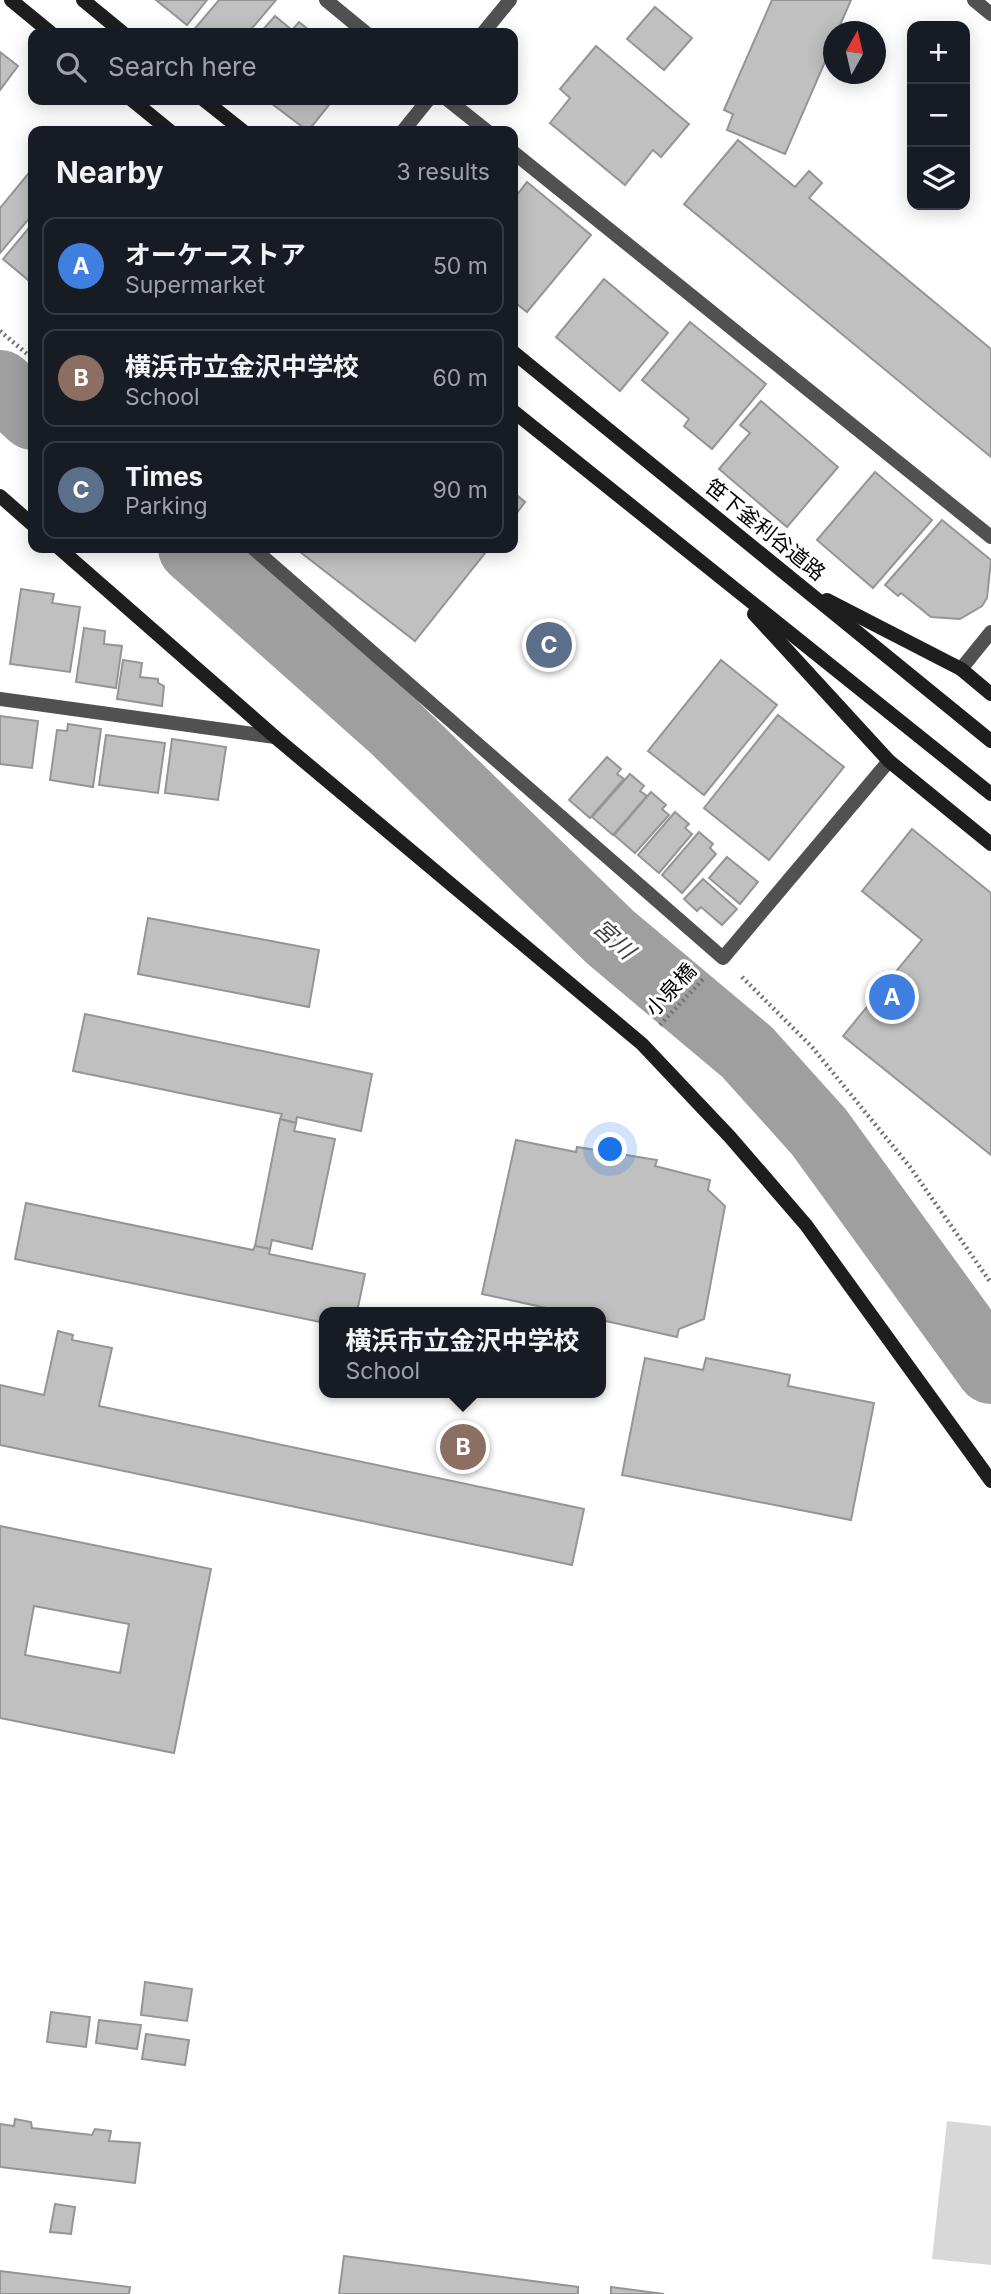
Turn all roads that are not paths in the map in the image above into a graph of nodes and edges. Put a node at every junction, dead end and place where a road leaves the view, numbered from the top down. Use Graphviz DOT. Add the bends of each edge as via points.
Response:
graph roads {
  1 [pos="11,0"];
  2 [pos="83,0"];
  3 [pos="326,0"];
  4 [pos="510,0"];
  5 [pos="974,0"];
  6 [pos="991,14"];
  7 [pos="45,28"];
  8 [pos="117,28"];
  9 [pos="360,28"];
  10 [pos="486,28"];
  11 [pos="138,105"];
  12 [pos="210,105"];
  13 [pos="424,105"];
  14 [pos="454,105"];
  15 [pos="164,126"];
  16 [pos="237,126"];
  17 [pos="407,126"];
  18 [pos="481,126"];
  19 [pos="518,156"];
  20 [pos="518,356"];
  21 [pos="518,415"];
  22 [pos="0,496"];
  23 [pos="28,521"];
  24 [pos="991,537"];
  25 [pos="65,553"];
  26 [pos="259,553"];
  27 [pos="723,581"];
  28 [pos="801,586"];
  29 [pos="991,632"];
  30 [pos="961,669"];
  31 [pos="991,694"];
  32 [pos="0,699"];
  33 [pos="275,737"];
  34 [pos="991,741"];
  35 [pos="888,761"];
  36 [pos="991,794"];
  37 [pos="991,844"];
  38 [pos="991,1481"];
  1 -- 7 [label="street"];
  2 -- 8 [label="street"];
  3 -- 9 [label="street"];
  4 -- 10 [label="street"];
  5 -- 6 [label="street"];
  11 -- 15 [label="street"];
  12 -- 16 [label="street"];
  13 -- 17 [label="street"];
  14 -- 18 [label="street"];
  19 -- 24 [label="street"];
  20 -- 28 [label="street, 笹下釜利谷道路"];
  21 -- 27 [label="street"];
  22 -- 23 [label="street"];
  25 -- 33 [label="street"];
  26 -- 35 [label="street" via="723,958"];
  27 -- 35 [label="street"];
  27 -- 36 [label="street"];
  28 -- 30 [label="street"];
  28 -- 34 [label="street, 笹下釜利谷道路"];
  29 -- 30 [label="street"];
  30 -- 31 [label="street"];
  32 -- 33 [label="street"];
  33 -- 38 [label="street" via="642,1044 806,1225"];
  35 -- 37 [label="street"];
}
